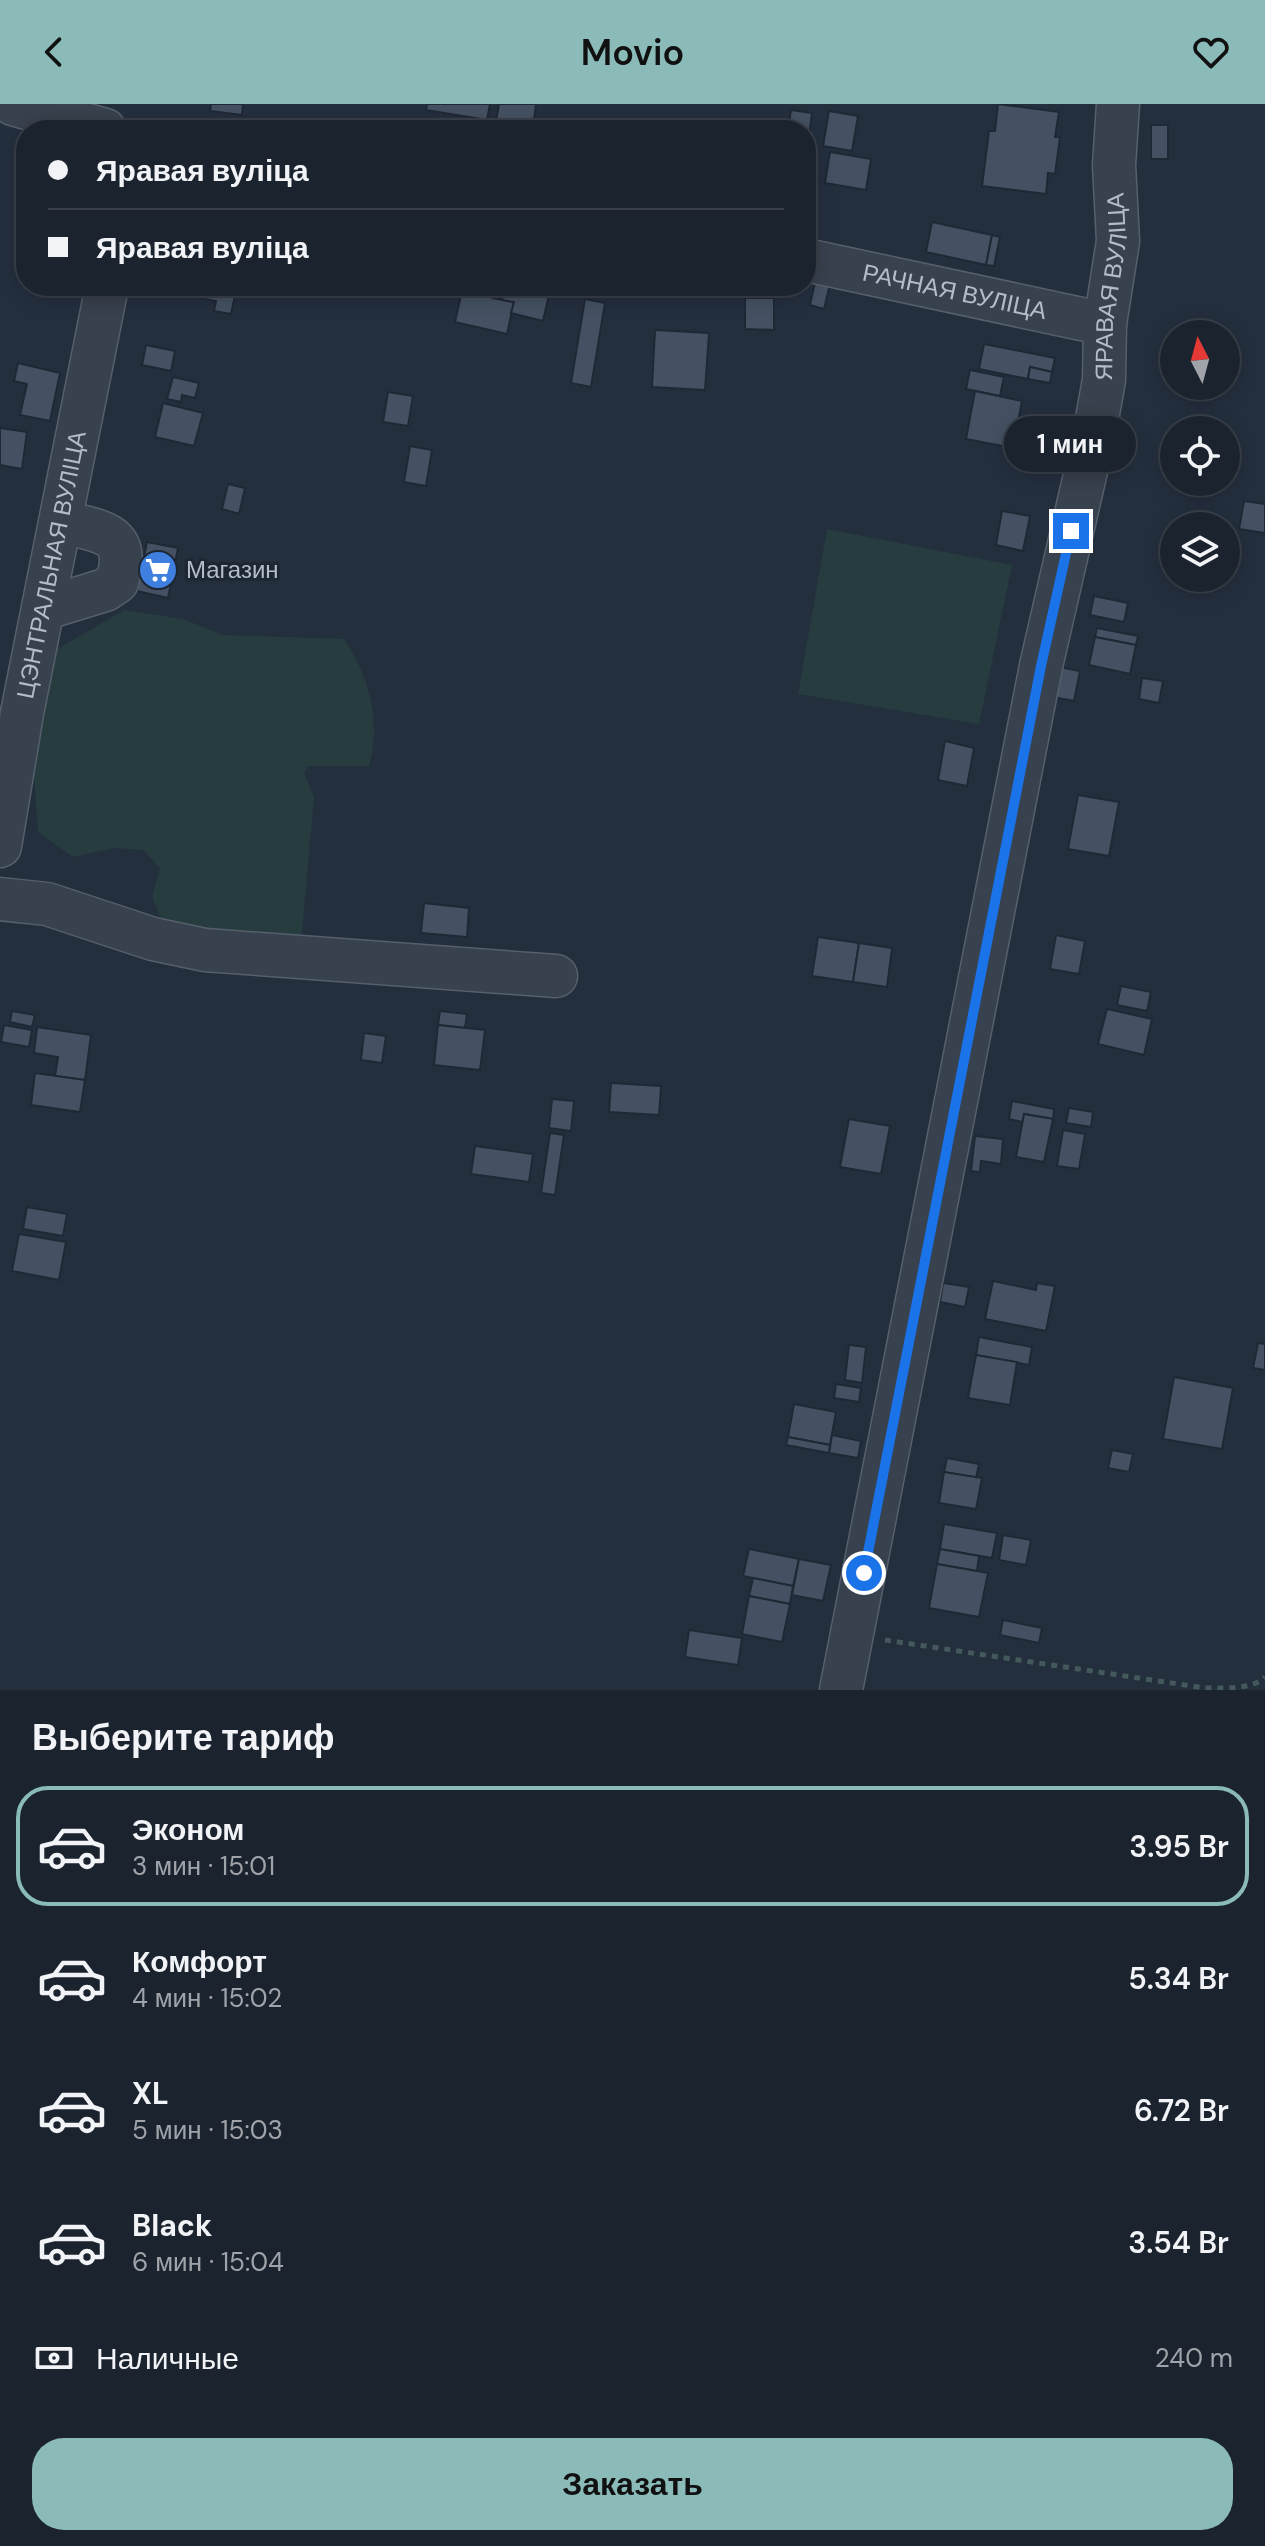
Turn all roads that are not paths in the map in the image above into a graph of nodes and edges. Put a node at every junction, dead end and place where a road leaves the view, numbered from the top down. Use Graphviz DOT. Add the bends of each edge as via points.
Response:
graph roads {
  1 [pos="13,104"];
  2 [pos="1118,104"];
  3 [pos="70,120"];
  4 [pos="816,262"];
  5 [pos="105,296"];
  6 [pos="1105,324"];
  7 [pos="61,521"];
  8 [pos="43,609"];
  9 [pos="0,846"];
  10 [pos="0,899"];
  11 [pos="556,976"];
  12 [pos="841,1690"];
  1 -- 3 [label="street"];
  2 -- 6 [label="street, ЯРАВАЯ ВУЛІЦА" via="1118,241"];
  4 -- 6 [label="street, РАЧНАЯ ВУЛІЦА"];
  5 -- 7 [label="street, ЦЭНТРАЛЬНАЯ ВУЛІЦА"];
  6 -- 12 [label="street, ЯРАВАЯ ВУЛІЦА" via="1104,380 1094,436 1041,666"];
  7 -- 8 [label="street, ЦЭНТРАЛЬНАЯ ВУЛІЦА"];
  7 -- 8 [label="street" via="114,538 122,548 122,566 117,582 105,590"];
  8 -- 9 [label="street, ЦЭНТРАЛЬНАЯ ВУЛІЦА"];
  10 -- 11 [label="street" via="47,904 205,950"];
}
